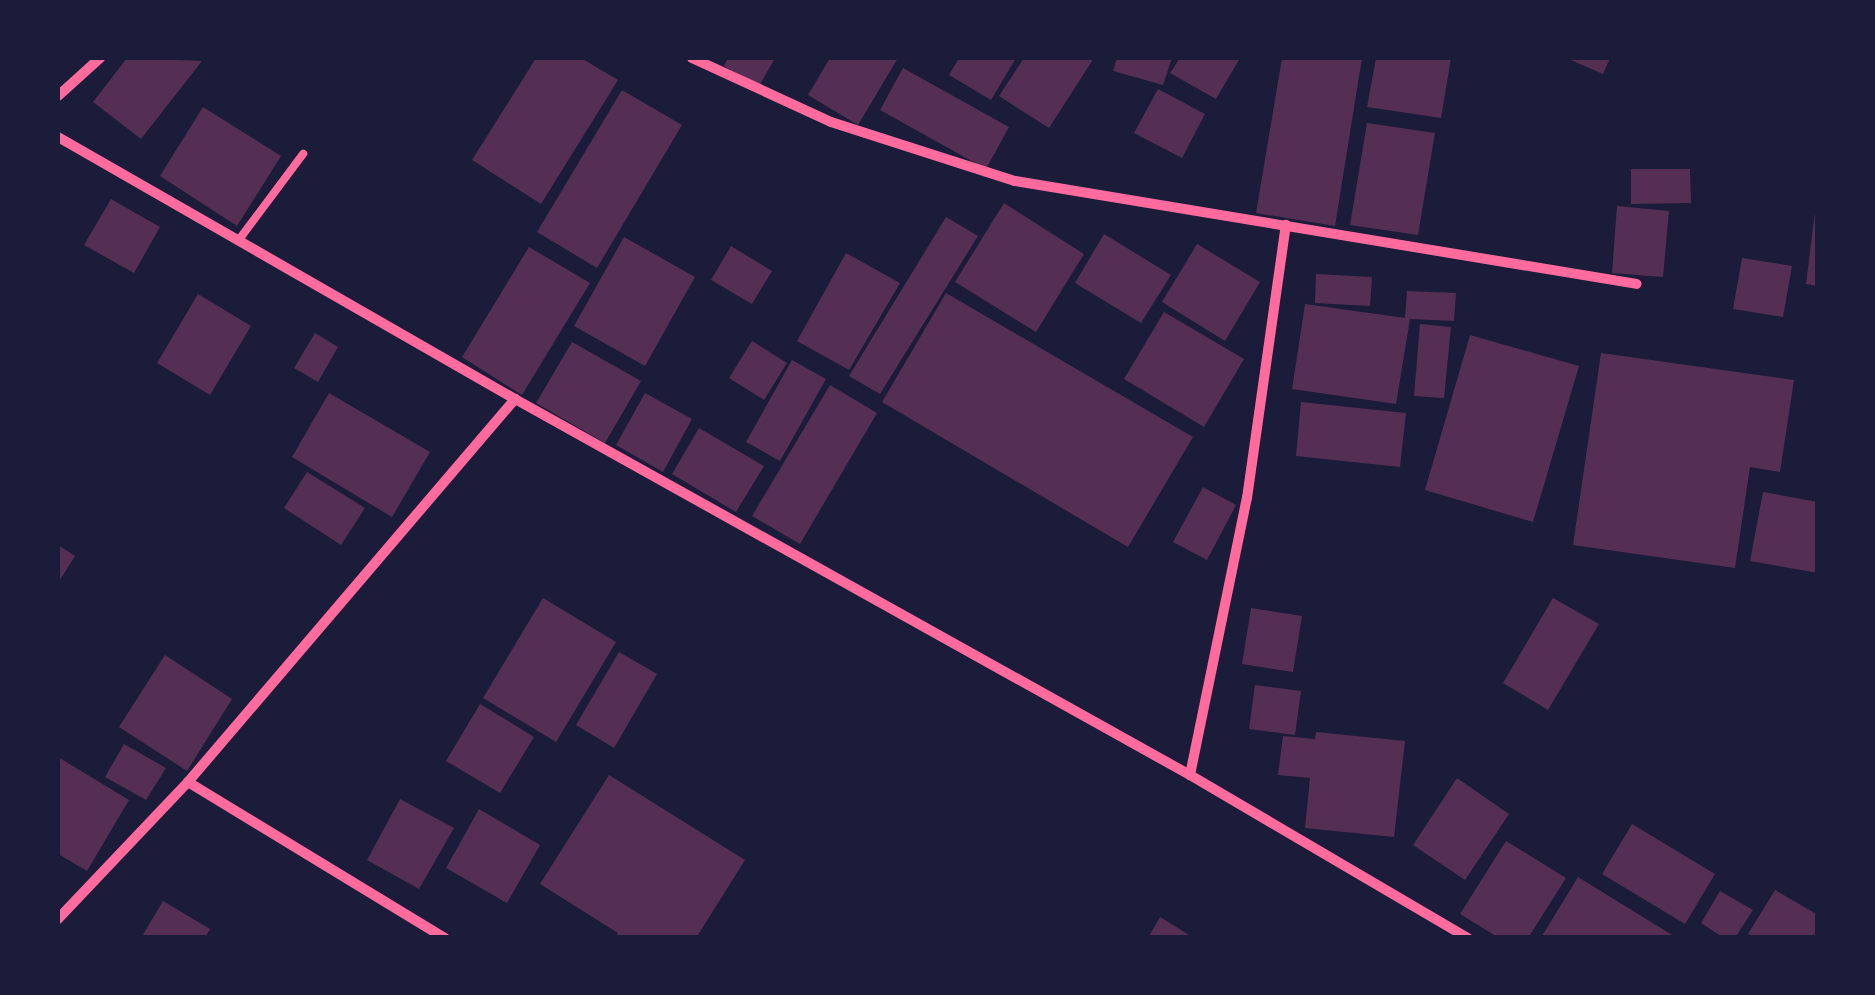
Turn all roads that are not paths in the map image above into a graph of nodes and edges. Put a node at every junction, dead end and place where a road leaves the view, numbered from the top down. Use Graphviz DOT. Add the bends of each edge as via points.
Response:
graph roads {
  1 [pos="100,58"];
  2 [pos="692,58"];
  3 [pos="58,96"];
  4 [pos="58,136"];
  5 [pos="303,154"];
  6 [pos="1286,225"];
  7 [pos="238,241"];
  8 [pos="1637,284"];
  9 [pos="514,399"];
  10 [pos="1190,775"];
  11 [pos="188,782"];
  12 [pos="58,919"];
  13 [pos="445,938"];
  14 [pos="1468,938"];
  1 -- 3 [label="street"];
  2 -- 6 [label="street" via="831,122 1015,181"];
  4 -- 7 [label="street"];
  5 -- 7 [label="lane"];
  6 -- 8 [label="street"];
  6 -- 10 [label="street" via="1248,498"];
  7 -- 9 [label="street"];
  9 -- 10 [label="street"];
  9 -- 11 [label="street"];
  10 -- 14 [label="street"];
  11 -- 12 [label="street"];
  11 -- 13 [label="street"];
}
